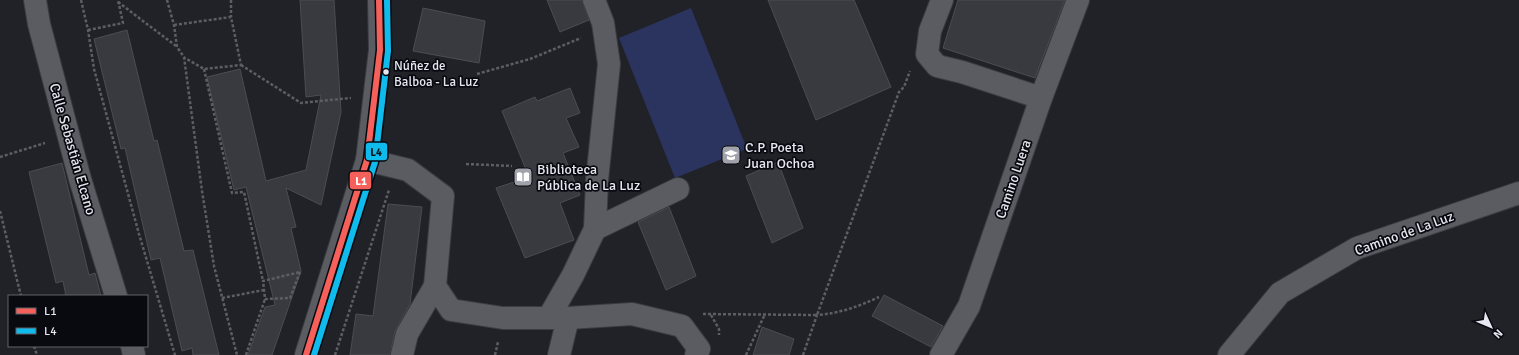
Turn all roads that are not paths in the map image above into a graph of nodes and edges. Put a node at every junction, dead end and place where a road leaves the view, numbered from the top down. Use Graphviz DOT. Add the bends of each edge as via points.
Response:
graph roads {
  1 [pos="35,0"];
  2 [pos="379,0"];
  3 [pos="594,0"];
  4 [pos="942,0"];
  5 [pos="1078,0"];
  6 [pos="1041,98"];
  7 [pos="368,160"];
  8 [pos="678,189"];
  9 [pos="1519,193"];
  10 [pos="595,229"];
  11 [pos="435,286"];
  12 [pos="116,295"];
  13 [pos="558,317"];
  14 [pos="306,355"];
  15 [pos="402,355"];
  16 [pos="559,355"];
  17 [pos="696,355"];
  18 [pos="941,355"];
  19 [pos="1229,355"];
  1 -- 12 [label="street, Calle Sebastián Elcano" via="80,179"];
  2 -- 7 [label="street" via="380,50"];
  3 -- 10 [label="street" via="604,23 609,64"];
  4 -- 6 [label="street" via="930,31 927,54 937,66"];
  5 -- 6 [label="street, Camino Luera"];
  6 -- 18 [label="street, Camino Luera" via="969,306"];
  7 -- 11 [label="street" via="408,170 443,196"];
  7 -- 14 [label="street"];
  8 -- 10 [label="street"];
  9 -- 19 [label="street, Camino de La Luz" via="1357,248 1280,293"];
  10 -- 13 [label="street" via="572,275"];
  11 -- 13 [label="street" via="451,310 503,318"];
  11 -- 15 [label="street" via="407,334"];
  13 -- 16 [label="street"];
  13 -- 17 [label="street" via="632,314 682,326 698,349"];
}
